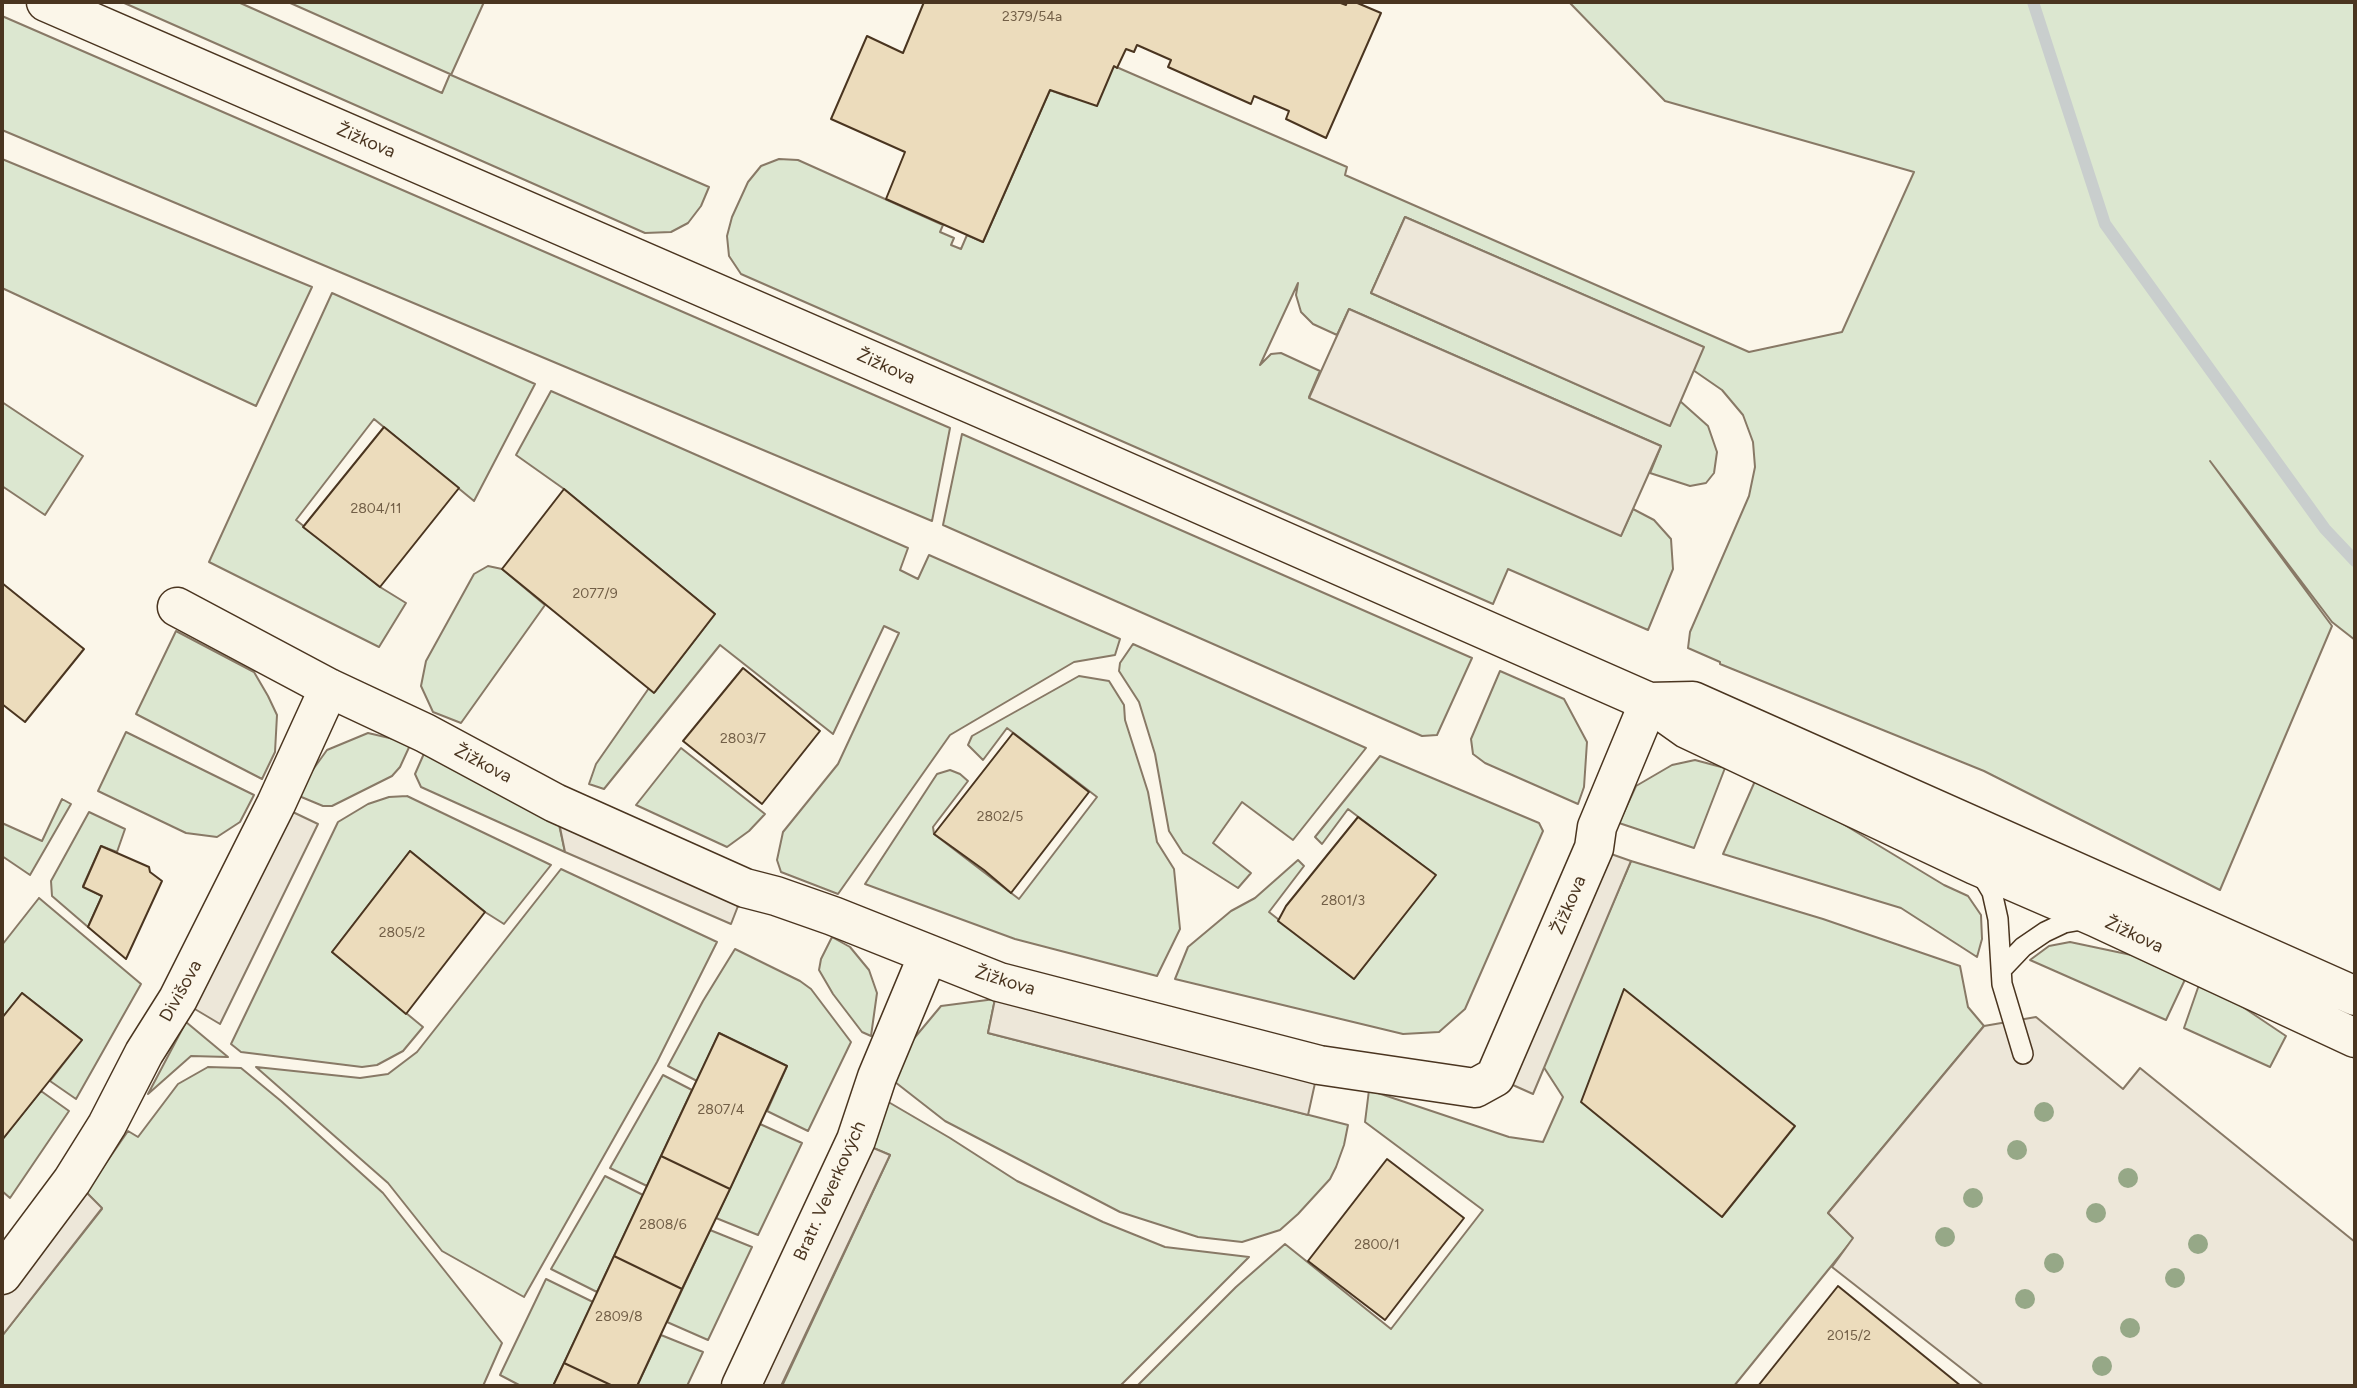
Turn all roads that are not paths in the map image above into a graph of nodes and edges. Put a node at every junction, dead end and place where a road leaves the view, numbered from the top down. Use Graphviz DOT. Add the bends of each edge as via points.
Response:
graph roads {
  1 [pos="46,2"];
  2 [pos="177,607"];
  3 [pos="329,688"];
  4 [pos="1649,702"];
  5 [pos="1975,865"];
  6 [pos="2095,917"];
  7 [pos="928,955"];
  8 [pos="2003,968"];
  9 [pos="2355,996"];
  10 [pos="2355,1038"];
  11 [pos="2023,1054"];
  12 [pos="2,1275"];
  13 [pos="741,1386"];
  1 -- 4 [label="street, Žižkova"];
  2 -- 3 [label="street, Žižkova"];
  3 -- 7 [label="street, Žižkova" via="555,803 733,883"];
  3 -- 12 [label="street, Divišova" via="178,999 72,1181"];
  4 -- 5 [label="street, Žižkova" via="1687,729"];
  4 -- 7 [label="street, Žižkova" via="1597,827 1594,848 1495,1077 1475,1088 1319,1065 999,982"];
  4 -- 9 [label="street, Žižkova" via="1693,701"];
  5 -- 6 [label="street, Žižkova"];
  5 -- 8 [label="lane" via="1993,892"];
  6 -- 8 [label="lane" via="2045,932"];
  6 -- 10 [label="street, Žižkova"];
  7 -- 13 [label="street, Bratr. Veverkových" via="856,1140"];
  8 -- 11 [label="lane" via="2007,1006"];
}
